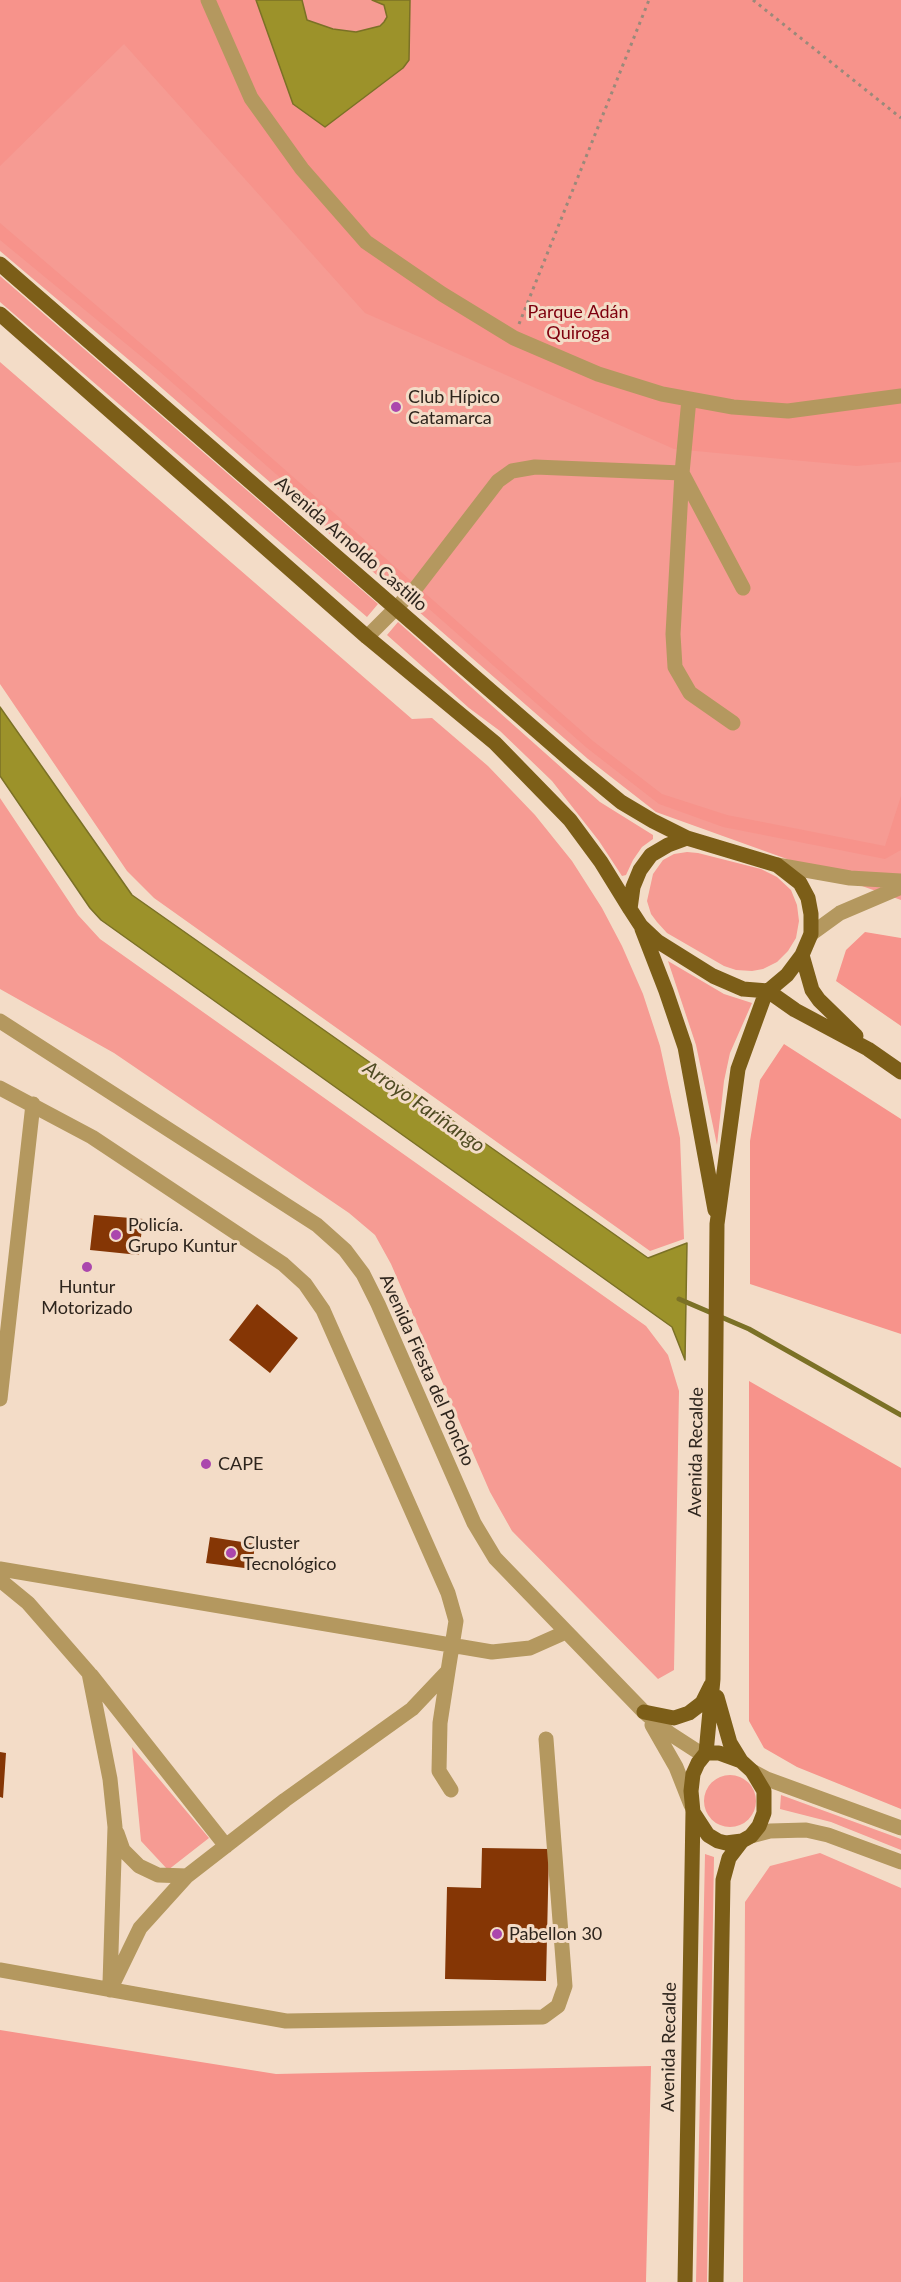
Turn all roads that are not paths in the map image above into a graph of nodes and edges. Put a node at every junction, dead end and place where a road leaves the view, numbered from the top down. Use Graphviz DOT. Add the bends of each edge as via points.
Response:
graph roads {
  1 [pos="208,0"];
  2 [pos="0,264"];
  3 [pos="0,314"];
  4 [pos="901,396"];
  5 [pos="689,399"];
  6 [pos="682,473"];
  7 [pos="743,588"];
  8 [pos="394,607"];
  9 [pos="367,637"];
  10 [pos="733,723"];
  11 [pos="687,838"];
  12 [pos="777,865"];
  13 [pos="901,881"];
  14 [pos="901,887"];
  15 [pos="630,909"];
  16 [pos="641,926"];
  17 [pos="811,934"];
  18 [pos="802,955"];
  19 [pos="767,991"];
  20 [pos="0,1021"];
  21 [pos="868,1049"];
  22 [pos="901,1072"];
  23 [pos="0,1088"];
  24 [pos="33,1104"];
  25 [pos="717,1224"];
  26 [pos="0,1399"];
  27 [pos="0,1569"];
  28 [pos="0,1581"];
  29 [pos="566,1632"];
  30 [pos="452,1646"];
  31 [pos="448,1671"];
  32 [pos="89,1673"];
  33 [pos="713,1679"];
  34 [pos="644,1712"];
  35 [pos="546,1739"];
  36 [pos="704,1754"];
  37 [pos="746,1766"];
  38 [pos="451,1790"];
  39 [pos="692,1809"];
  40 [pos="115,1827"];
  41 [pos="901,1828"];
  42 [pos="747,1838"];
  43 [pos="226,1846"];
  44 [pos="901,1862"];
  45 [pos="187,1875"];
  46 [pos="0,1970"];
  47 [pos="110,1990"];
  48 [pos="685,2282"];
  49 [pos="716,2282"];
  1 -- 5 [label="street" via="251,98 302,169 366,242 514,338 598,374"];
  2 -- 8 [label="main road, Avenida Arnoldo Castillo"];
  3 -- 9 [label="main road"];
  4 -- 5 [label="street" via="788,411"];
  5 -- 6 [label="street"];
  6 -- 7 [label="street"];
  6 -- 8 [label="street" via="535,467 512,471 498,481 415,589"];
  6 -- 10 [label="street" via="673,634 675,667 690,693"];
  8 -- 9 [label="street"];
  8 -- 11 [label="main road, Avenida Arnoldo Castillo" via="621,802"];
  9 -- 15 [label="main road" via="495,743 562,812 601,862"];
  11 -- 12 [label="main road"];
  11 -- 15 [label="main road" via="651,855 633,887"];
  12 -- 13 [label="street" via="850,878"];
  12 -- 17 [label="main road" via="800,883 808,898"];
  14 -- 17 [label="street" via="840,913"];
  15 -- 16 [label="main road"];
  16 -- 19 [label="main road" via="713,976 743,989"];
  16 -- 25 [label="main road, Avenida Recalde" via="685,1047"];
  17 -- 18 [label="main road"];
  18 -- 19 [label="main road" via="787,975"];
  18 -- 21 [label="main road" via="812,990 819,1000"];
  19 -- 21 [label="main road"];
  19 -- 25 [label="main road, Avenida Recalde" via="738,1069"];
  20 -- 29 [label="street, Avenida Fiesta del Poncho" via="317,1225 345,1250 378,1304 474,1523 495,1558"];
  21 -- 22 [label="main road"];
  23 -- 24 [label="street"];
  24 -- 26 [label="street"];
  24 -- 30 [label="street" via="102,1143 283,1264 305,1284 323,1310 448,1593 456,1621"];
  25 -- 33 [label="main road, Avenida Recalde"];
  27 -- 30 [label="street"];
  28 -- 32 [label="street" via="28,1603"];
  29 -- 30 [label="street" via="530,1648 492,1652"];
  29 -- 34 [label="street, Avenida Fiesta del Poncho"];
  30 -- 31 [label="street"];
  31 -- 38 [label="street" via="440,1722 439,1771"];
  31 -- 43 [label="street" via="412,1709"];
  32 -- 40 [label="street" via="110,1779"];
  32 -- 43 [label="street"];
  33 -- 34 [label="main road" via="702,1703 689,1713 674,1718"];
  33 -- 36 [label="main road, Avenida Recalde"];
  33 -- 37 [label="main road, Avenida Recalde" via="730,1743"];
  34 -- 36 [label="street, Avenida Fiesta del Poncho" via="687,1746"];
  34 -- 39 [label="street, Avenida Fiesta del Poncho" via="676,1767"];
  35 -- 47 [label="street" via="565,1986 558,2006 543,2017 285,2021"];
  36 -- 37 [label="main road" via="719,1753"];
  36 -- 39 [label="main road" via="693,1774"];
  37 -- 41 [label="street" via="767,1779"];
  37 -- 42 [label="main road" via="761,1782 766,1801 764,1814"];
  39 -- 42 [label="main road" via="708,1835 718,1841"];
  39 -- 48 [label="main road, Avenida Recalde"];
  40 -- 45 [label="street" via="123,1850 139,1866 158,1875"];
  40 -- 47 [label="street"];
  42 -- 44 [label="street" via="770,1831 806,1830"];
  42 -- 49 [label="main road" via="729,1858 723,1880"];
  43 -- 45 [label="street"];
  45 -- 47 [label="street" via="140,1928"];
  46 -- 47 [label="street"];
}
